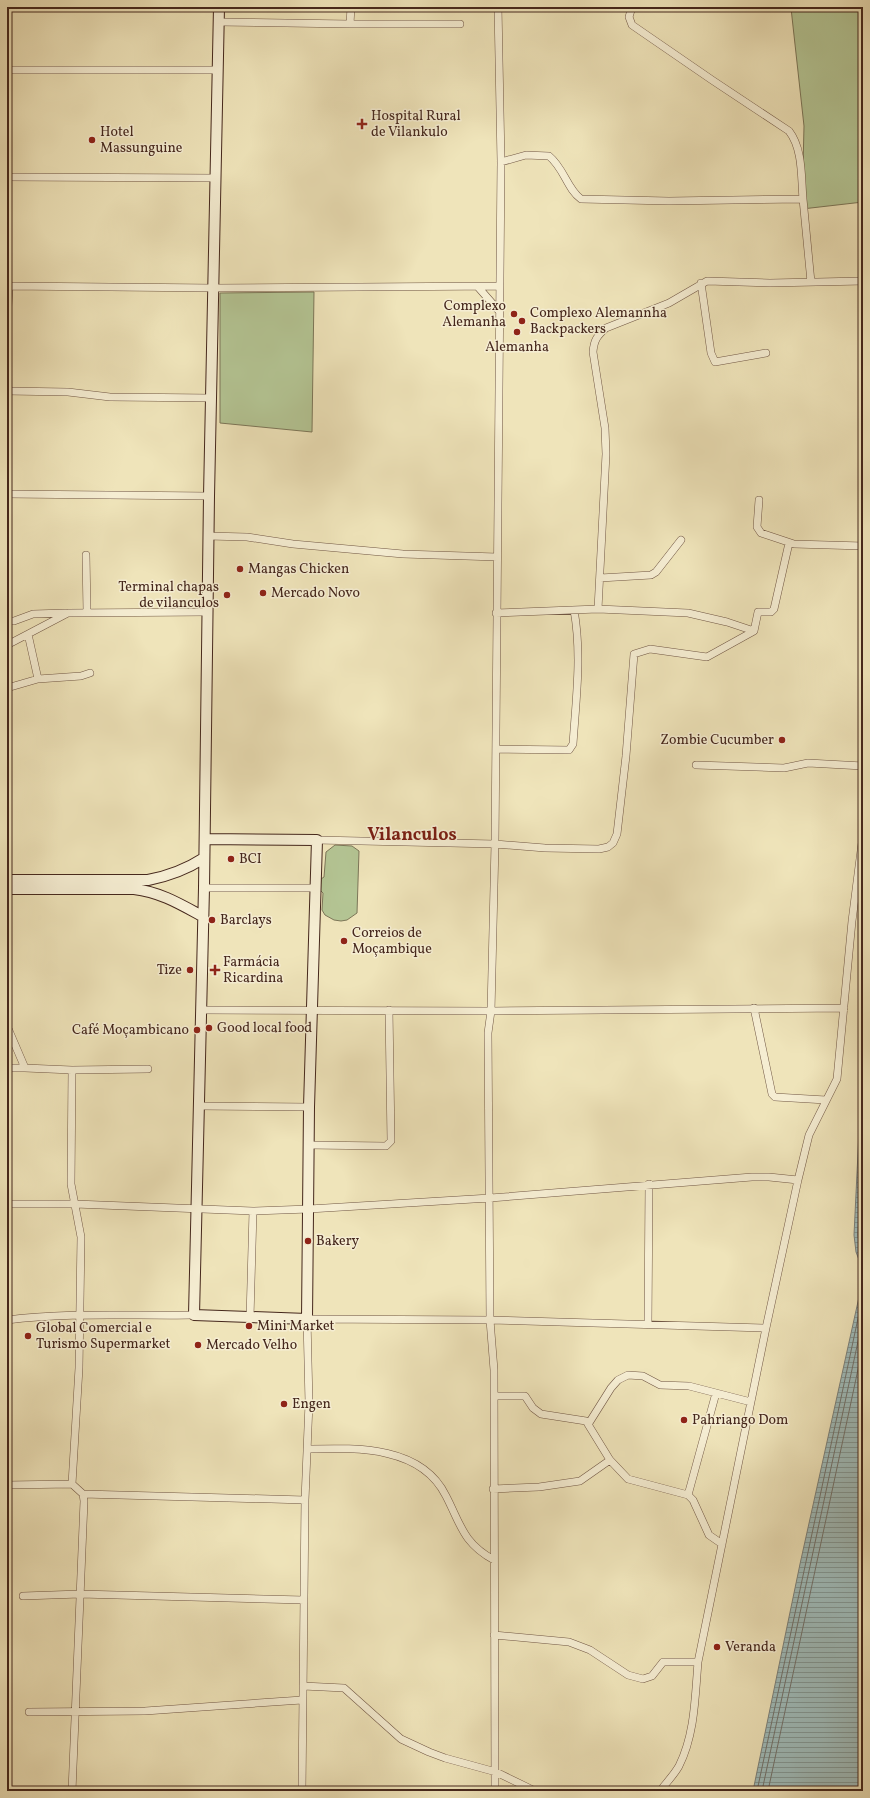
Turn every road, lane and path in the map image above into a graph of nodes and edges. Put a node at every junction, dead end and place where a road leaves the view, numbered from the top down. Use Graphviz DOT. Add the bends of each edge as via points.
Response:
graph roads {
  1 [pos="219,7"];
  2 [pos="351,7"];
  3 [pos="498,7"];
  4 [pos="632,7"];
  5 [pos="219,22"];
  6 [pos="350,24"];
  7 [pos="460,24"];
  8 [pos="7,70"];
  9 [pos="218,70"];
  10 [pos="500,162"];
  11 [pos="7,177"];
  12 [pos="216,178"];
  13 [pos="804,199"];
  14 [pos="863,281"];
  15 [pos="811,282"];
  16 [pos="702,283"];
  17 [pos="8,286"];
  18 [pos="500,286"];
  19 [pos="478,287"];
  20 [pos="214,288"];
  21 [pos="499,311"];
  22 [pos="7,326"];
  23 [pos="766,353"];
  24 [pos="7,391"];
  25 [pos="212,398"];
  26 [pos="7,494"];
  27 [pos="209,496"];
  28 [pos="759,500"];
  29 [pos="208,536"];
  30 [pos="681,540"];
  31 [pos="789,543"];
  32 [pos="863,546"];
  33 [pos="86,555"];
  34 [pos="497,557"];
  35 [pos="600,578"];
  36 [pos="598,609"];
  37 [pos="574,610"];
  38 [pos="87,612"];
  39 [pos="207,612"];
  40 [pos="68,613"];
  41 [pos="496,613"];
  42 [pos="8,622"];
  43 [pos="754,631"];
  44 [pos="28,634"];
  45 [pos="7,645"];
  46 [pos="90,673"];
  47 [pos="38,679"];
  48 [pos="7,688"];
  49 [pos="496,749"];
  50 [pos="696,765"];
  51 [pos="863,766"];
  52 [pos="863,835"];
  53 [pos="205,839"];
  54 [pos="317,840"];
  55 [pos="495,844"];
  56 [pos="204,858"];
  57 [pos="7,880"];
  58 [pos="204,888"];
  59 [pos="315,888"];
  60 [pos="7,889"];
  61 [pos="202,916"];
  62 [pos="754,1008"];
  63 [pos="844,1008"];
  64 [pos="201,1010"];
  65 [pos="312,1010"];
  66 [pos="389,1010"];
  67 [pos="491,1011"];
  68 [pos="7,1026"];
  69 [pos="7,1068"];
  70 [pos="25,1068"];
  71 [pos="148,1069"];
  72 [pos="72,1070"];
  73 [pos="826,1100"];
  74 [pos="199,1106"];
  75 [pos="309,1107"];
  76 [pos="309,1145"];
  77 [pos="798,1180"];
  78 [pos="649,1184"];
  79 [pos="490,1198"];
  80 [pos="7,1204"];
  81 [pos="75,1204"];
  82 [pos="196,1208"];
  83 [pos="309,1209"];
  84 [pos="253,1210"];
  85 [pos="194,1315"];
  86 [pos="80,1316"];
  87 [pos="250,1318"];
  88 [pos="307,1319"];
  89 [pos="7,1320"];
  90 [pos="490,1320"];
  91 [pos="648,1325"];
  92 [pos="766,1328"];
  93 [pos="716,1393"];
  94 [pos="494,1396"];
  95 [pos="751,1402"];
  96 [pos="589,1423"];
  97 [pos="307,1449"];
  98 [pos="610,1460"];
  99 [pos="72,1484"];
  100 [pos="7,1485"];
  101 [pos="493,1489"];
  102 [pos="83,1494"];
  103 [pos="688,1495"];
  104 [pos="305,1500"];
  105 [pos="722,1544"];
  106 [pos="494,1560"];
  107 [pos="80,1594"];
  108 [pos="23,1596"];
  109 [pos="304,1600"];
  110 [pos="494,1635"];
  111 [pos="698,1662"];
  112 [pos="303,1686"];
  113 [pos="302,1700"];
  114 [pos="30,1712"];
  115 [pos="75,1712"];
  116 [pos="496,1772"];
  117 [pos="72,1791"];
  118 [pos="302,1791"];
  119 [pos="495,1791"];
  120 [pos="535,1791"];
  121 [pos="660,1791"];
  1 -- 5 [label="main road"];
  2 -- 6 [label="street"];
  3 -- 10 [label="street"];
  4 -- 13 [label="street" via="629,17 632,25 789,131 798,147"];
  5 -- 6 [label="street"];
  5 -- 9 [label="main road"];
  6 -- 7 [label="street"];
  8 -- 9 [label="street"];
  9 -- 12 [label="main road"];
  10 -- 13 [label="street" via="521,156 550,156 562,169 581,199"];
  10 -- 18 [label="street"];
  11 -- 12 [label="street"];
  12 -- 20 [label="main road"];
  13 -- 15 [label="street"];
  14 -- 15 [label="street"];
  15 -- 16 [label="street"];
  16 -- 23 [label="street" via="711,353 715,362"];
  16 -- 35 [label="street" via="669,302 606,328 594,342 593,352 605,428 606,454"];
  17 -- 20 [label="street"];
  17 -- 22 [label="street"];
  18 -- 19 [label="street"];
  18 -- 21 [label="street"];
  19 -- 20 [label="street"];
  19 -- 21 [label="street"];
  20 -- 25 [label="main road"];
  21 -- 34 [label="street"];
  24 -- 25 [label="street" via="68,392 110,397"];
  25 -- 27 [label="main road"];
  26 -- 27 [label="street"];
  27 -- 29 [label="main road"];
  28 -- 31 [label="street" via="759,531"];
  29 -- 34 [label="street" via="248,537 293,544 403,554"];
  29 -- 39 [label="main road"];
  30 -- 35 [label="street" via="651,575"];
  31 -- 32 [label="street"];
  31 -- 43 [label="street" via="774,609 771,612 758,612"];
  33 -- 38 [label="street"];
  34 -- 41 [label="street"];
  35 -- 36 [label="street"];
  36 -- 37 [label="street"];
  36 -- 43 [label="street" via="692,614"];
  37 -- 41 [label="street"];
  37 -- 49 [label="street" via="579,653 573,744 568,750"];
  38 -- 39 [label="street"];
  38 -- 40 [label="street"];
  39 -- 53 [label="main road"];
  40 -- 42 [label="street" via="33,614"];
  40 -- 44 [label="street"];
  41 -- 49 [label="street"];
  43 -- 55 [label="street" via="707,657 650,649 634,654 626,756 617,834 613,843 598,849"];
  44 -- 45 [label="street"];
  44 -- 47 [label="street"];
  46 -- 47 [label="street" via="82,676"];
  47 -- 48 [label="street"];
  49 -- 55 [label="street"];
  50 -- 51 [label="street" via="784,768 808,763"];
  52 -- 63 [label="street" via="852,914"];
  53 -- 54 [label="main road"];
  53 -- 56 [label="main road"];
  54 -- 55 [label="street"];
  54 -- 59 [label="main road"];
  55 -- 67 [label="street"];
  56 -- 57 [label="main road" via="163,877 148,880"];
  56 -- 58 [label="main road"];
  58 -- 59 [label="street"];
  58 -- 61 [label="main road"];
  59 -- 65 [label="main road"];
  60 -- 61 [label="main road" via="149,891"];
  61 -- 64 [label="main road"];
  62 -- 63 [label="street"];
  62 -- 67 [label="street"];
  62 -- 73 [label="street" via="772,1094 775,1097"];
  63 -- 73 [label="street" via="838,1075"];
  64 -- 65 [label="street"];
  64 -- 74 [label="main road"];
  65 -- 66 [label="street"];
  65 -- 75 [label="main road"];
  66 -- 67 [label="street"];
  66 -- 76 [label="street" via="390,1144"];
  67 -- 79 [label="street" via="488,1033"];
  68 -- 70 [label="street"];
  69 -- 70 [label="street"];
  70 -- 72 [label="street"];
  71 -- 72 [label="street"];
  72 -- 81 [label="street" via="70,1147 71,1184"];
  73 -- 77 [label="street" via="809,1135"];
  74 -- 75 [label="street"];
  74 -- 82 [label="main road"];
  75 -- 76 [label="main road"];
  76 -- 83 [label="main road"];
  77 -- 78 [label="street" via="752,1177"];
  77 -- 92 [label="street"];
  78 -- 79 [label="street"];
  78 -- 91 [label="street"];
  79 -- 83 [label="street"];
  79 -- 90 [label="street"];
  80 -- 81 [label="street"];
  81 -- 82 [label="street"];
  81 -- 86 [label="street" via="81,1237"];
  82 -- 84 [label="street"];
  82 -- 85 [label="main road"];
  83 -- 84 [label="street"];
  83 -- 88 [label="main road"];
  84 -- 87 [label="street"];
  85 -- 86 [label="street"];
  85 -- 87 [label="main road"];
  86 -- 89 [label="street"];
  86 -- 99 [label="street"];
  87 -- 88 [label="main road"];
  88 -- 90 [label="street"];
  88 -- 97 [label="street"];
  90 -- 91 [label="street"];
  90 -- 94 [label="street"];
  91 -- 92 [label="street"];
  92 -- 95 [label="street"];
  93 -- 95 [label="street"];
  93 -- 96 [label="street" via="689,1386 660,1385 643,1376 628,1375 618,1380 611,1388"];
  93 -- 103 [label="street"];
  94 -- 96 [label="street" via="525,1396 541,1414 582,1419"];
  94 -- 101 [label="street"];
  95 -- 105 [label="street"];
  96 -- 98 [label="street"];
  97 -- 104 [label="street"];
  97 -- 106 [label="street" via="370,1450 420,1466 437,1480 466,1538 480,1552"];
  98 -- 101 [label="street" via="580,1481 539,1487"];
  98 -- 103 [label="street" via="631,1481"];
  99 -- 100 [label="street"];
  99 -- 102 [label="street"];
  101 -- 106 [label="street"];
  102 -- 104 [label="street"];
  102 -- 107 [label="street"];
  103 -- 105 [label="street" via="693,1500 709,1535"];
  104 -- 109 [label="street"];
  105 -- 111 [label="street"];
  106 -- 110 [label="street"];
  107 -- 108 [label="street"];
  107 -- 109 [label="street"];
  107 -- 115 [label="street"];
  109 -- 112 [label="street"];
  110 -- 111 [label="street" via="569,1642 590,1650 628,1675 643,1679 652,1676 663,1662"];
  110 -- 116 [label="street"];
  111 -- 121 [label="street" via="695,1708 686,1748 678,1766"];
  112 -- 113 [label="street"];
  112 -- 116 [label="street" via="344,1688 401,1739 440,1756"];
  113 -- 115 [label="street" via="153,1710"];
  113 -- 118 [label="street"];
  114 -- 115 [label="street"];
  115 -- 117 [label="street"];
  116 -- 119 [label="street"];
  116 -- 120 [label="street"];
}
